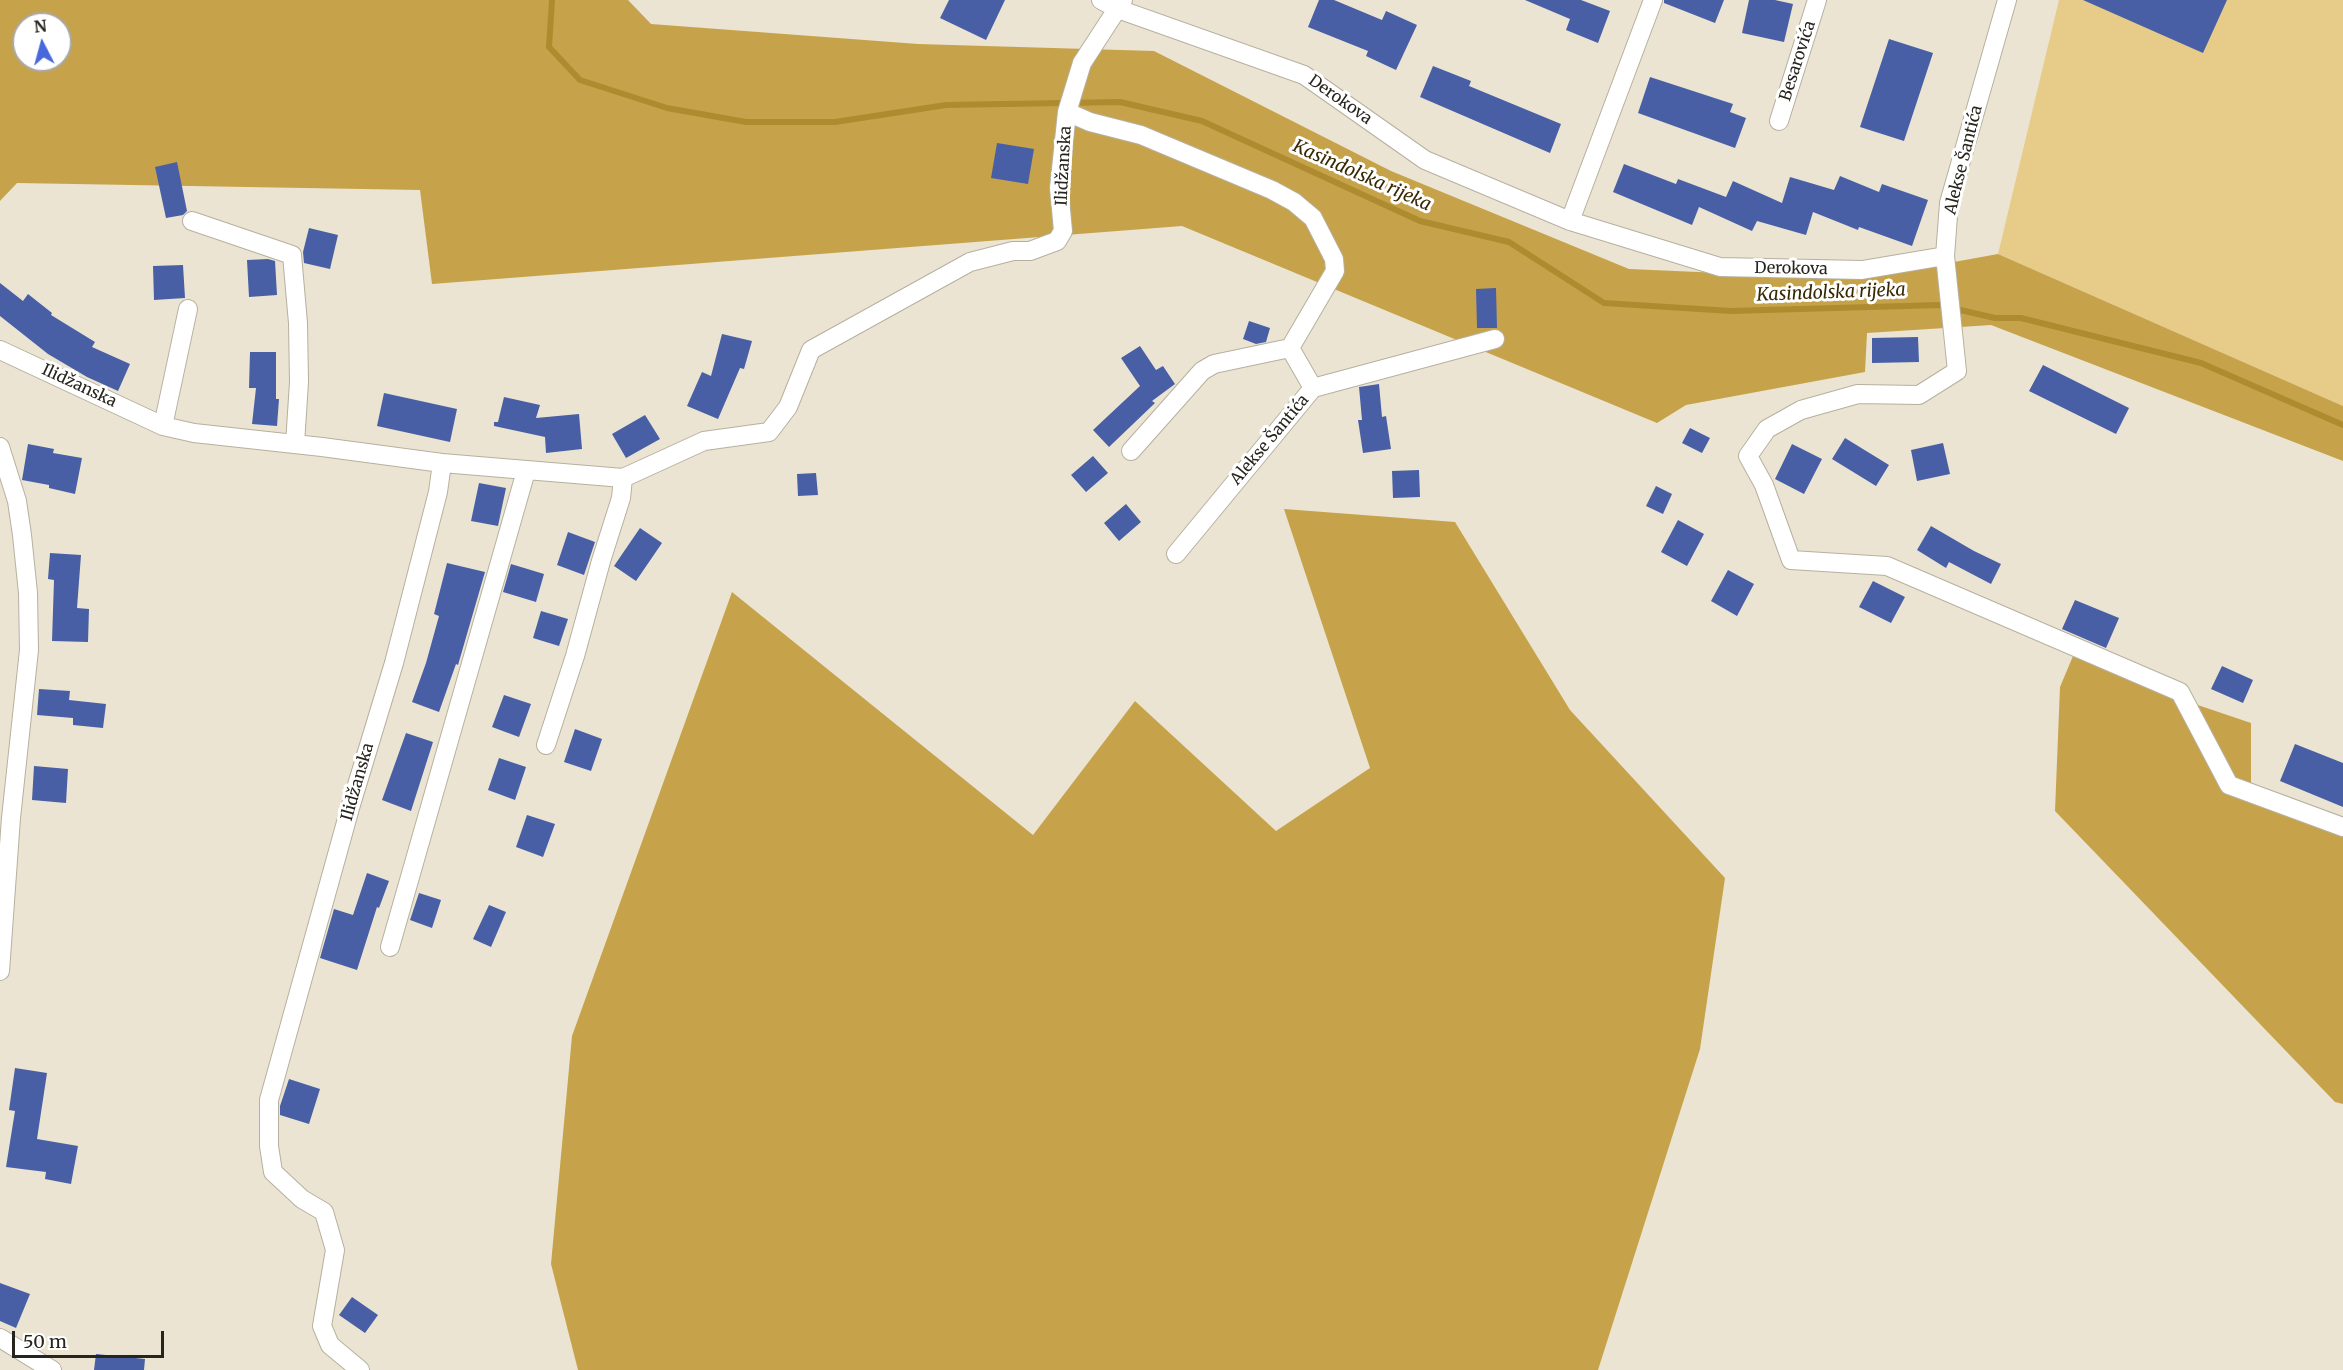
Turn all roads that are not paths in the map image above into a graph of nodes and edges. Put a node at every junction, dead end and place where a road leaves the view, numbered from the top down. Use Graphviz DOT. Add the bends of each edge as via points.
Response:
graph roads {
  1 [pos="1101,0"];
  2 [pos="1653,0"];
  3 [pos="1817,0"];
  4 [pos="2007,0"];
  5 [pos="1120,5"];
  6 [pos="1068,112"];
  7 [pos="1779,121"];
  8 [pos="192,221"];
  9 [pos="1570,221"];
  10 [pos="1945,256"];
  11 [pos="188,309"];
  12 [pos="1495,339"];
  13 [pos="1290,348"];
  14 [pos="0,350"];
  15 [pos="1313,388"];
  16 [pos="163,426"];
  17 [pos="296,444"];
  18 [pos="0,447"];
  19 [pos="1131,450"];
  20 [pos="442,464"];
  21 [pos="526,471"];
  22 [pos="623,478"];
  23 [pos="1176,554"];
  24 [pos="546,745"];
  25 [pos="2343,827"];
  26 [pos="390,947"];
  27 [pos="0,971"];
  28 [pos="0,1338"];
  29 [pos="52,1370"];
  30 [pos="360,1370"];
  1 -- 5 [label="street, Derokova"];
  2 -- 9 [label="street"];
  3 -- 7 [label="street, Besarovića"];
  4 -- 10 [label="street, Alekse Šantića" via="1949,203"];
  5 -- 6 [label="street" via="1082,63"];
  5 -- 9 [label="street, Derokova" via="1304,75 1425,160"];
  6 -- 13 [label="street, Ilidžanska" via="1141,135 1272,190 1313,218 1330,249 1335,271"];
  6 -- 22 [label="street, Ilidžanska" via="1059,188 1063,231 1057,241 1030,251 1013,251 970,262 811,350 788,407 769,432 704,441"];
  8 -- 17 [label="street" via="292,255 298,322"];
  9 -- 10 [label="street, Derokova" via="1720,267 1862,270"];
  10 -- 25 [label="street, Alekse Šantića" via="1957,370 1919,395 1858,394 1801,410 1767,429 1748,456 1764,485 1791,560 1887,566 2180,692 2229,785"];
  11 -- 16 [label="street"];
  12 -- 15 [label="street, Alekse Šantića"];
  13 -- 15 [label="street"];
  13 -- 19 [label="street" via="1214,364 1202,371"];
  14 -- 16 [label="street, Ilidžanska"];
  15 -- 23 [label="street, Alekse Šantića"];
  16 -- 17 [label="street, Ilidžanska"];
  17 -- 20 [label="street, Ilidžanska"];
  18 -- 27 [label="street" via="17,501 28,593 29,650"];
  20 -- 21 [label="street, Ilidžanska"];
  20 -- 30 [label="street, Ilidžanska" via="397,651 269,1100 273,1172 302,1199 324,1212 335,1250 322,1326 330,1345"];
  21 -- 22 [label="street, Ilidžanska"];
  21 -- 26 [label="street"];
  22 -- 24 [label="street" via="621,498"];
  28 -- 29 [label="street"];
}
